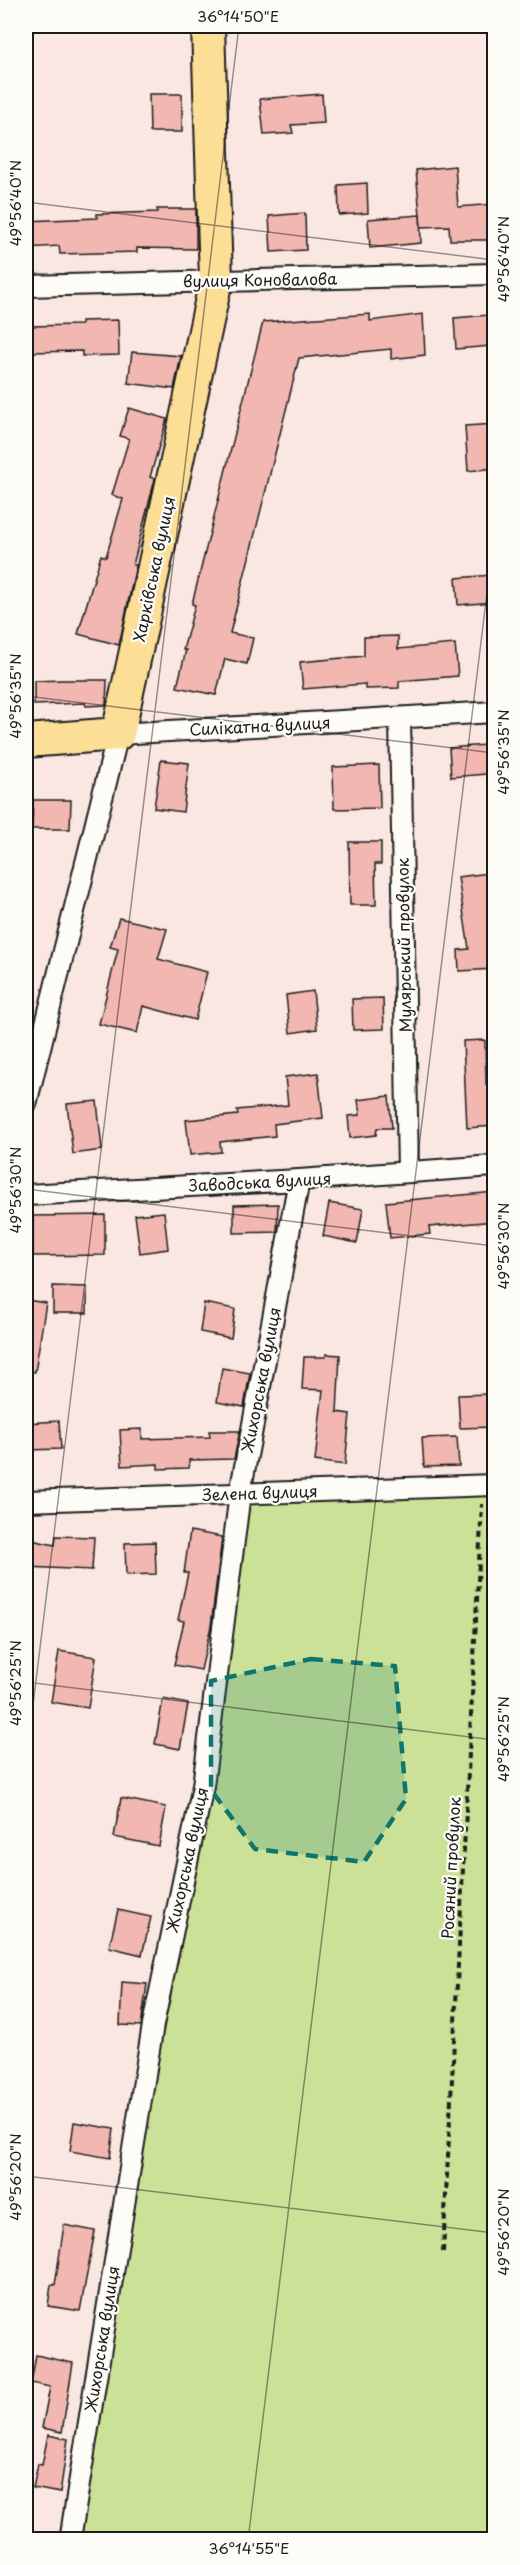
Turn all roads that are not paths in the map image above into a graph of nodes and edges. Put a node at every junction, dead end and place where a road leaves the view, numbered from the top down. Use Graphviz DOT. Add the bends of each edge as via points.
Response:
graph roads {
  1 [pos="208,26"];
  2 [pos="495,274"];
  3 [pos="216,280"];
  4 [pos="26,286"];
  5 [pos="495,712"];
  6 [pos="400,718"];
  7 [pos="118,734"];
  8 [pos="26,741"];
  9 [pos="26,1104"];
  10 [pos="495,1166"];
  11 [pos="408,1172"];
  12 [pos="299,1180"];
  13 [pos="26,1195"];
  14 [pos="489,1485"];
  15 [pos="240,1493"];
  16 [pos="26,1501"];
  17 [pos="70,2540"];
  1 -- 3 [label="main road, Харківська вулиця"];
  2 -- 3 [label="street, вулиця Коновалова"];
  3 -- 4 [label="street, вулиця Коновалова"];
  3 -- 7 [label="main road, Харківська вулиця"];
  5 -- 6 [label="street, Силікатна вулиця"];
  6 -- 7 [label="street, Силікатна вулиця"];
  6 -- 11 [label="street, Мулярський провулок"];
  7 -- 8 [label="main road, Силікатна вулиця"];
  7 -- 9 [label="street, Харківська вулиця"];
  10 -- 11 [label="street, Заводська вулиця"];
  11 -- 12 [label="street, Заводська вулиця"];
  12 -- 13 [label="street, Заводська вулиця"];
  12 -- 15 [label="street, Жихорська вулиця"];
  14 -- 15 [label="street, Зелена вулиця"];
  15 -- 16 [label="street, Зелена вулиця"];
  15 -- 17 [label="street, Жихорська вулиця" via="203,1786 153,2025"];
}
